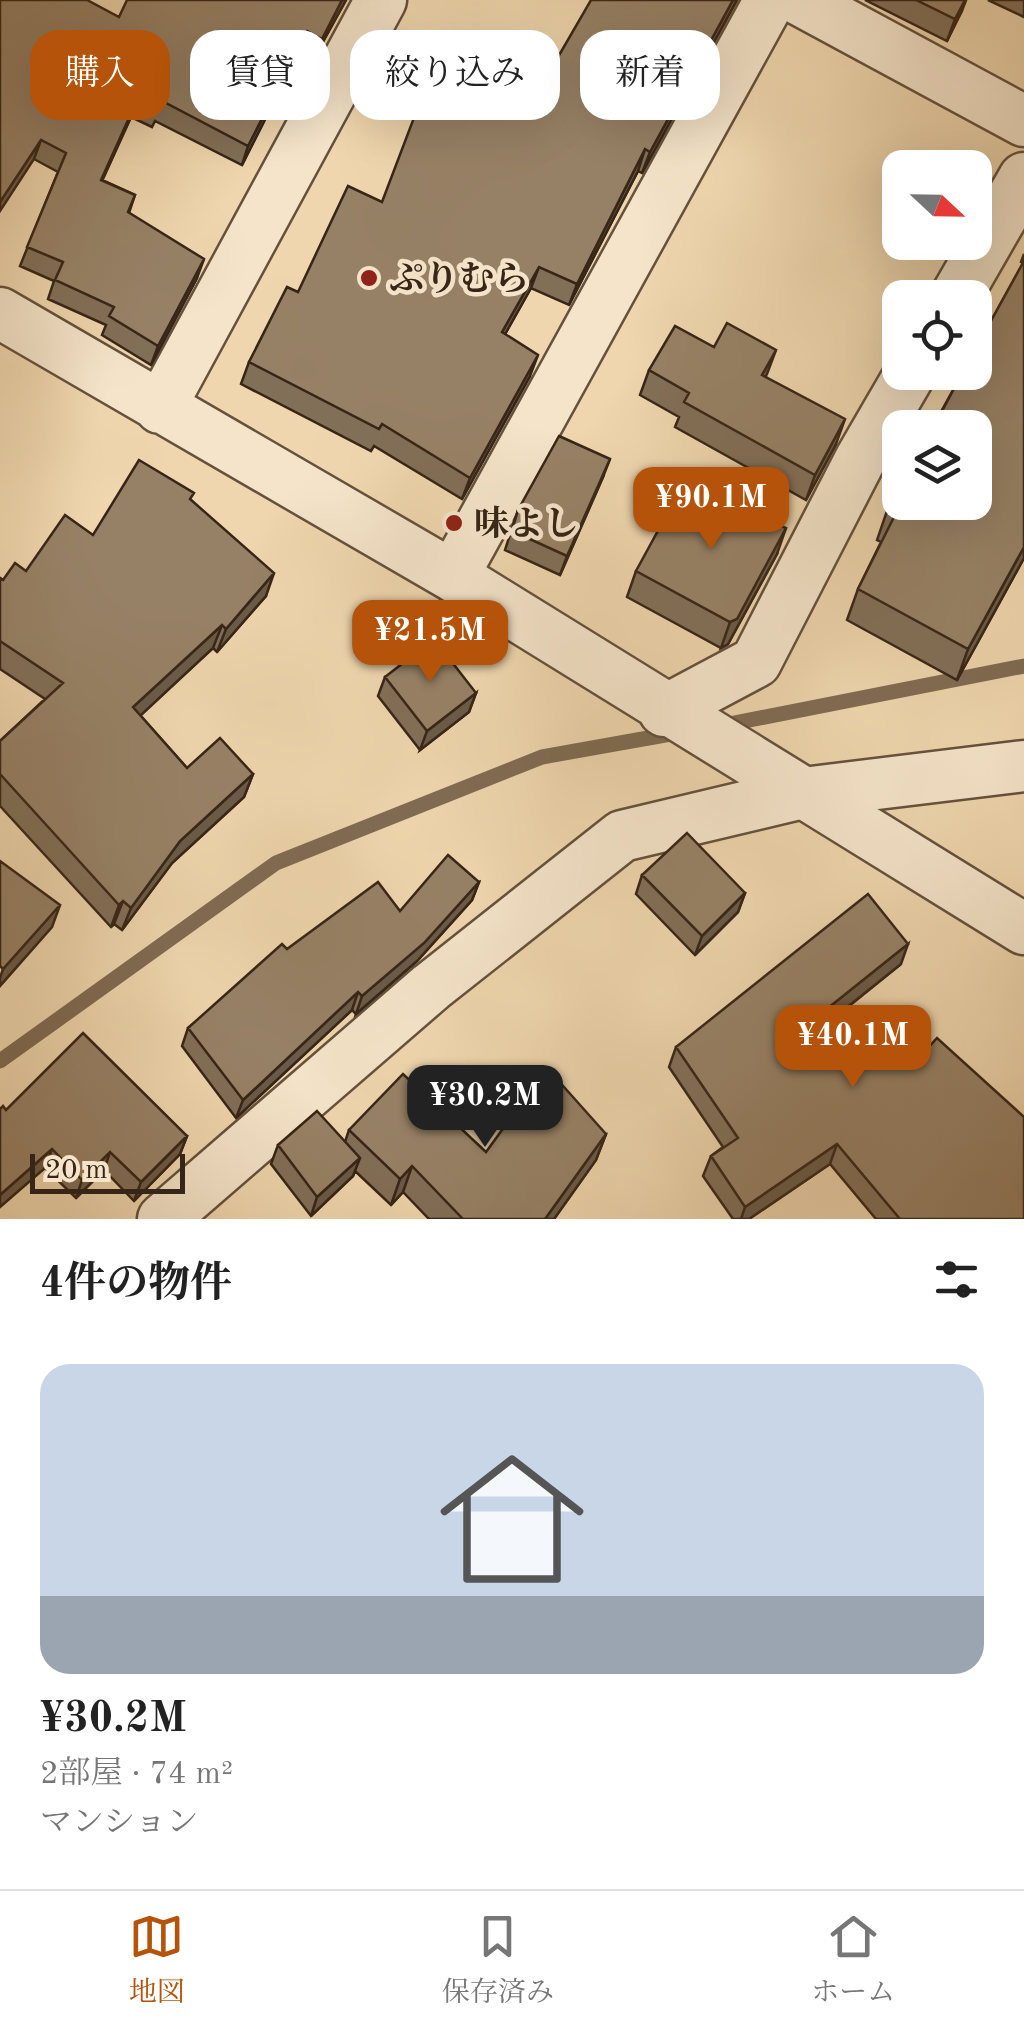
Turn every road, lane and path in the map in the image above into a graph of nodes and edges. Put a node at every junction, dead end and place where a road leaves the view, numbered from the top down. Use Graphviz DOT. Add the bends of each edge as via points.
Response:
graph roads {
  1 [pos="381,0"];
  2 [pos="770,0"];
  3 [pos="800,0"];
  4 [pos="1024,121"];
  5 [pos="1024,178"];
  6 [pos="964,280"];
  7 [pos="0,313"];
  8 [pos="901,390"];
  9 [pos="160,408"];
  10 [pos="453,576"];
  11 [pos="664,711"];
  12 [pos="1024,766"];
  13 [pos="803,793"];
  14 [pos="1024,930"];
  15 [pos="163,1219"];
  1 -- 9 [label="street"];
  2 -- 10 [label="street"];
  3 -- 4 [label="street"];
  5 -- 6 [label="street"];
  7 -- 9 [label="street"];
  8 -- 11 [label="street" via="756,662"];
  9 -- 10 [label="street"];
  10 -- 11 [label="street"];
  11 -- 13 [label="street"];
  12 -- 13 [label="street"];
  13 -- 14 [label="street"];
  13 -- 15 [label="street" via="622,836 431,988"];
}
